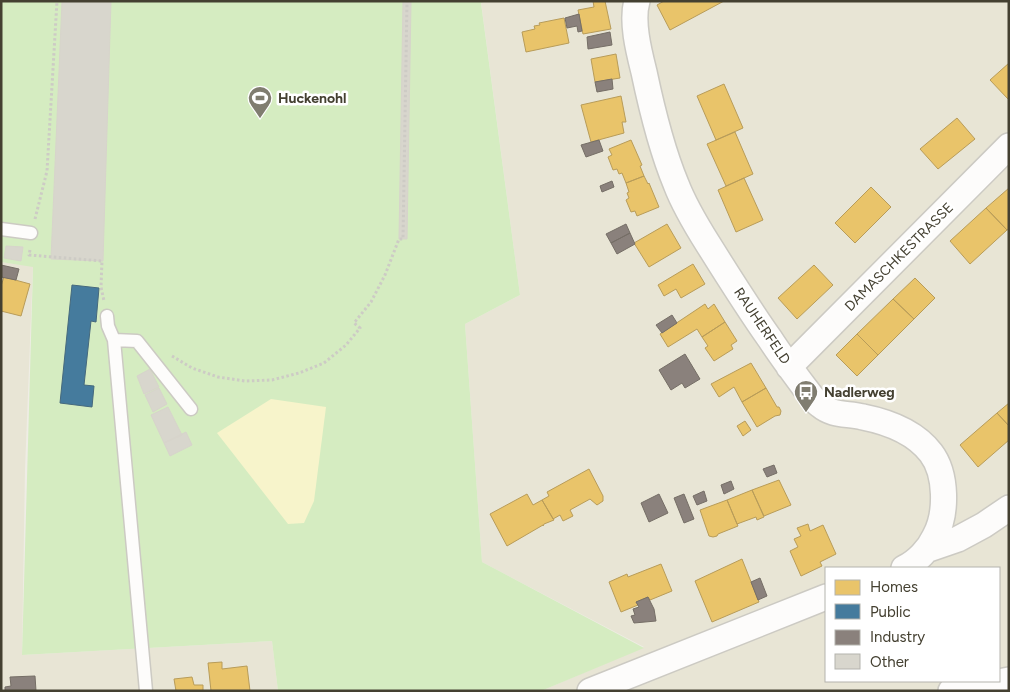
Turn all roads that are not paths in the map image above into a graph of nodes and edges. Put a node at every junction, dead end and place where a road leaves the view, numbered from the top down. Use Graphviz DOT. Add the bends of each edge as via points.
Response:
graph roads {
  1 [pos="637,1"];
  2 [pos="1009,146"];
  3 [pos="1,229"];
  4 [pos="31,233"];
  5 [pos="107,316"];
  6 [pos="114,340"];
  7 [pos="789,367"];
  8 [pos="191,408"];
  9 [pos="1009,508"];
  10 [pos="926,550"];
  11 [pos="907,567"];
  12 [pos="825,597"];
  13 [pos="998,682"];
  14 [pos="146,691"];
  15 [pos="590,691"];
  16 [pos="951,691"];
  1 -- 7 [label="street, RAUHERFELD" via="640,54 655,122 676,185 717,259"];
  2 -- 7 [label="street, DAMASCHKESTRASSE"];
  3 -- 4 [label="lane"];
  5 -- 6 [label="lane"];
  6 -- 8 [label="lane" via="137,341"];
  6 -- 14 [label="lane"];
  7 -- 10 [label="street, RAUHERFELD" via="818,404 829,411 885,422 918,439 932,454 940,470 943,508 936,536"];
  9 -- 10 [label="street" via="958,539"];
  10 -- 11 [label="street, RAUHERFELD"];
  12 -- 15 [label="street"];
  13 -- 16 [label="street"];
}
